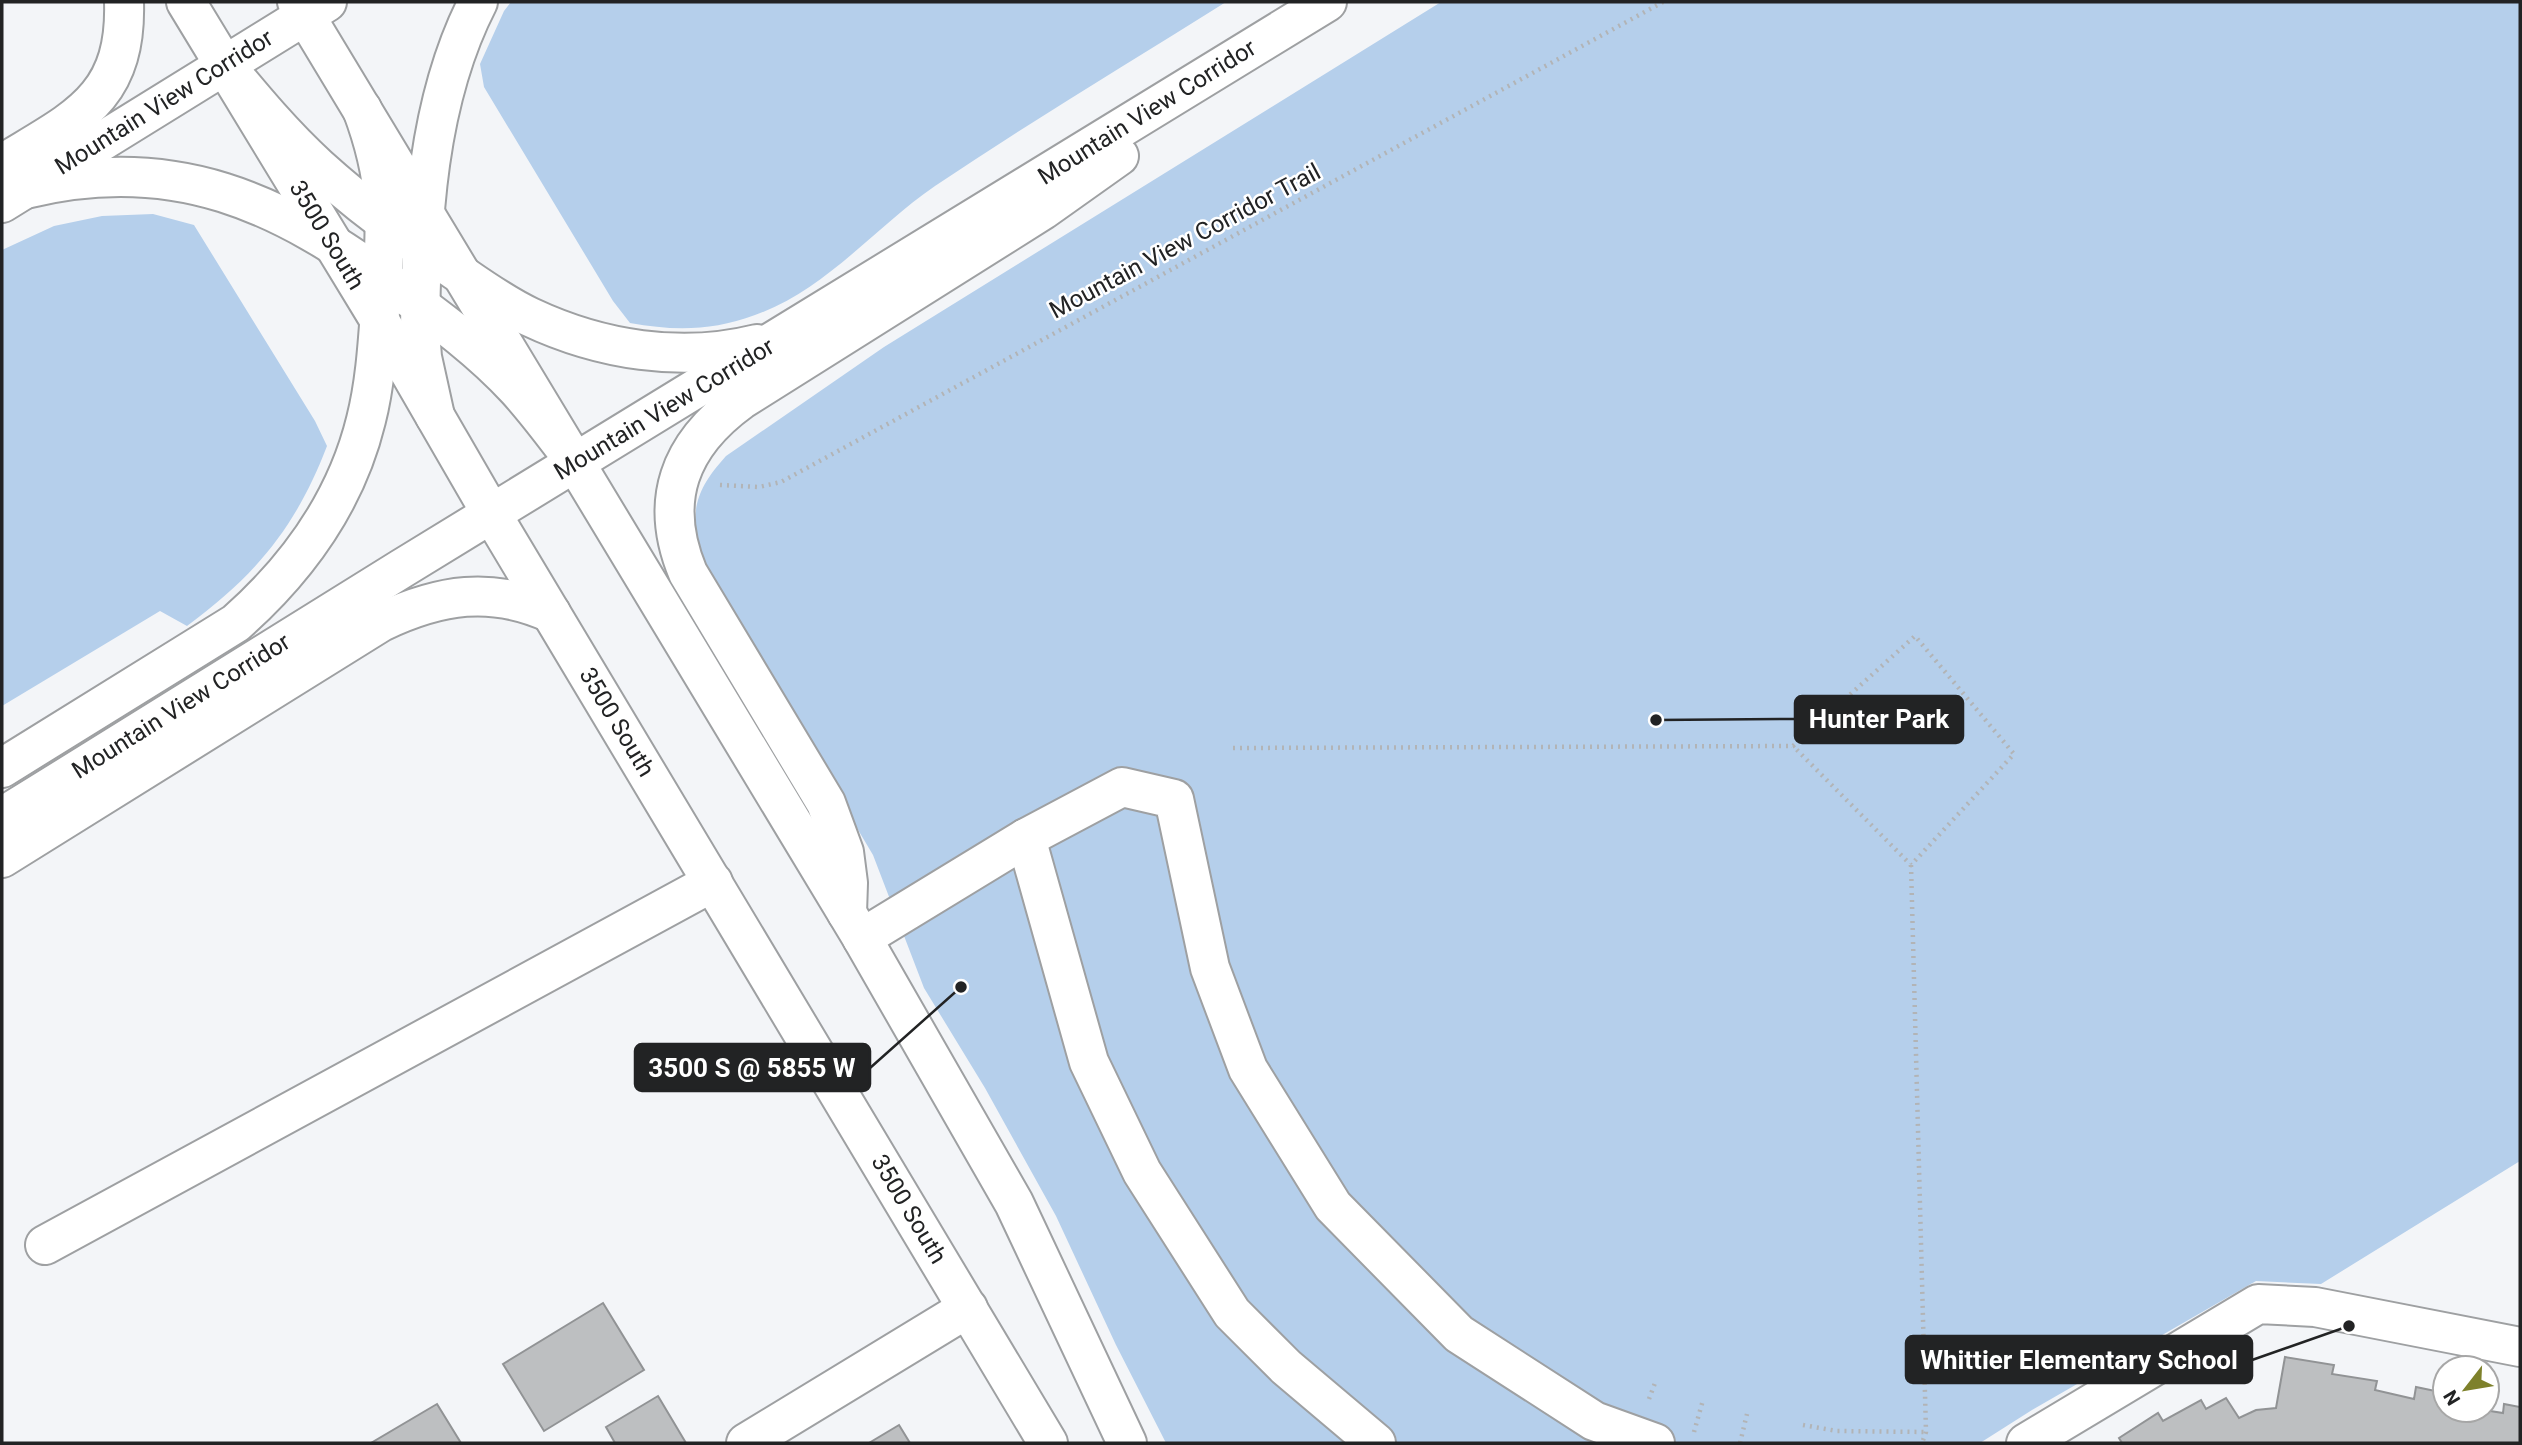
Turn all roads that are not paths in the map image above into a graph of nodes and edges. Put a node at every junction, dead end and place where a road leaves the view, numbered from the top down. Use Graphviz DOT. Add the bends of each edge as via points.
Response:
graph roads {
  1 [pos="124,2"];
  2 [pos="186,2"];
  3 [pos="478,2"];
  4 [pos="310,6"];
  5 [pos="1311,11"];
  6 [pos="225,65"];
  7 [pos="362,109"];
  8 [pos="10,186"];
  9 [pos="387,223"];
  10 [pos="425,233"];
  11 [pos="331,242"];
  12 [pos="462,275"];
  13 [pos="383,278"];
  14 [pos="421,306"];
  15 [pos="380,321"];
  16 [pos="777,339"];
  17 [pos="435,416"];
  18 [pos="576,463"];
  19 [pos="491,513"];
  20 [pos="551,613"];
  21 [pos="2,768"];
  22 [pos="2,817"];
  23 [pos="1026,838"];
  24 [pos="2,858"];
  25 [pos="713,882"];
  26 [pos="854,925"];
  27 [pos="45,1245"];
  28 [pos="968,1308"];
  29 [pos="2520,1347"];
  30 [pos="746,1443"];
  31 [pos="1048,1443"];
  32 [pos="1126,1443"];
  33 [pos="1376,1443"];
  34 [pos="1655,1443"];
  35 [pos="2026,1443"];
  1 -- 8 [label="main road" via="120,54 103,91"];
  2 -- 6 [label="main road, 3500 South"];
  3 -- 10 [label="main road" via="445,87 430,170"];
  4 -- 6 [label="main road, Mountain View Corridor"];
  4 -- 7 [label="main road"];
  5 -- 16 [label="main road, Mountain View Corridor"];
  5 -- 26 [label="main road" via="1043,211 732,406 708,427 685,463 674,505 679,551 826,803 844,852"];
  6 -- 8 [label="main road, Mountain View Corridor"];
  6 -- 9 [label="main road" via="317,166"];
  6 -- 11 [label="main road, 3500 South"];
  7 -- 9 [label="main road" via="381,168"];
  7 -- 10 [label="main road"];
  8 -- 11 [label="main road" via="99,176 169,180 236,196"];
  9 -- 10 [label="main road"];
  9 -- 13 [label="main road"];
  10 -- 12 [label="main road"];
  10 -- 14 [label="main road"];
  11 -- 13 [label="main road"];
  11 -- 15 [label="main road, 3500 South"];
  12 -- 16 [label="main road" via="528,316 585,338 628,348 700,353"];
  12 -- 18 [label="main road"];
  13 -- 14 [label="main road"];
  13 -- 15 [label="main road"];
  14 -- 17 [label="main road" via="422,356"];
  14 -- 18 [label="main road" via="516,388"];
  15 -- 17 [label="main road, 3500 South"];
  15 -- 21 [label="main road" via="358,448 331,509 291,568 236,623"];
  16 -- 18 [label="main road, Mountain View Corridor"];
  17 -- 19 [label="main road, 3500 South"];
  18 -- 19 [label="main road, Mountain View Corridor"];
  18 -- 26 [label="main road"];
  19 -- 20 [label="main road, 3500 South"];
  19 -- 22 [label="main road, Mountain View Corridor"];
  20 -- 24 [label="main road" via="526,602 496,597 436,601 408,609"];
  20 -- 25 [label="main road, 3500 South"];
  23 -- 26 [label="main road"];
  23 -- 33 [label="main road" via="1089,1062 1142,1172 1232,1313 1286,1367"];
  23 -- 34 [label="main road" via="1122,787 1174,799 1210,968 1248,1069 1333,1206 1459,1334 1594,1420"];
  25 -- 27 [label="main road"];
  25 -- 28 [label="main road, 3500 South"];
  26 -- 32 [label="main road" via="1014,1203"];
  28 -- 30 [label="main road"];
  28 -- 31 [label="main road, 3500 South"];
  29 -- 35 [label="main road" via="2315,1307 2258,1304"];
}
